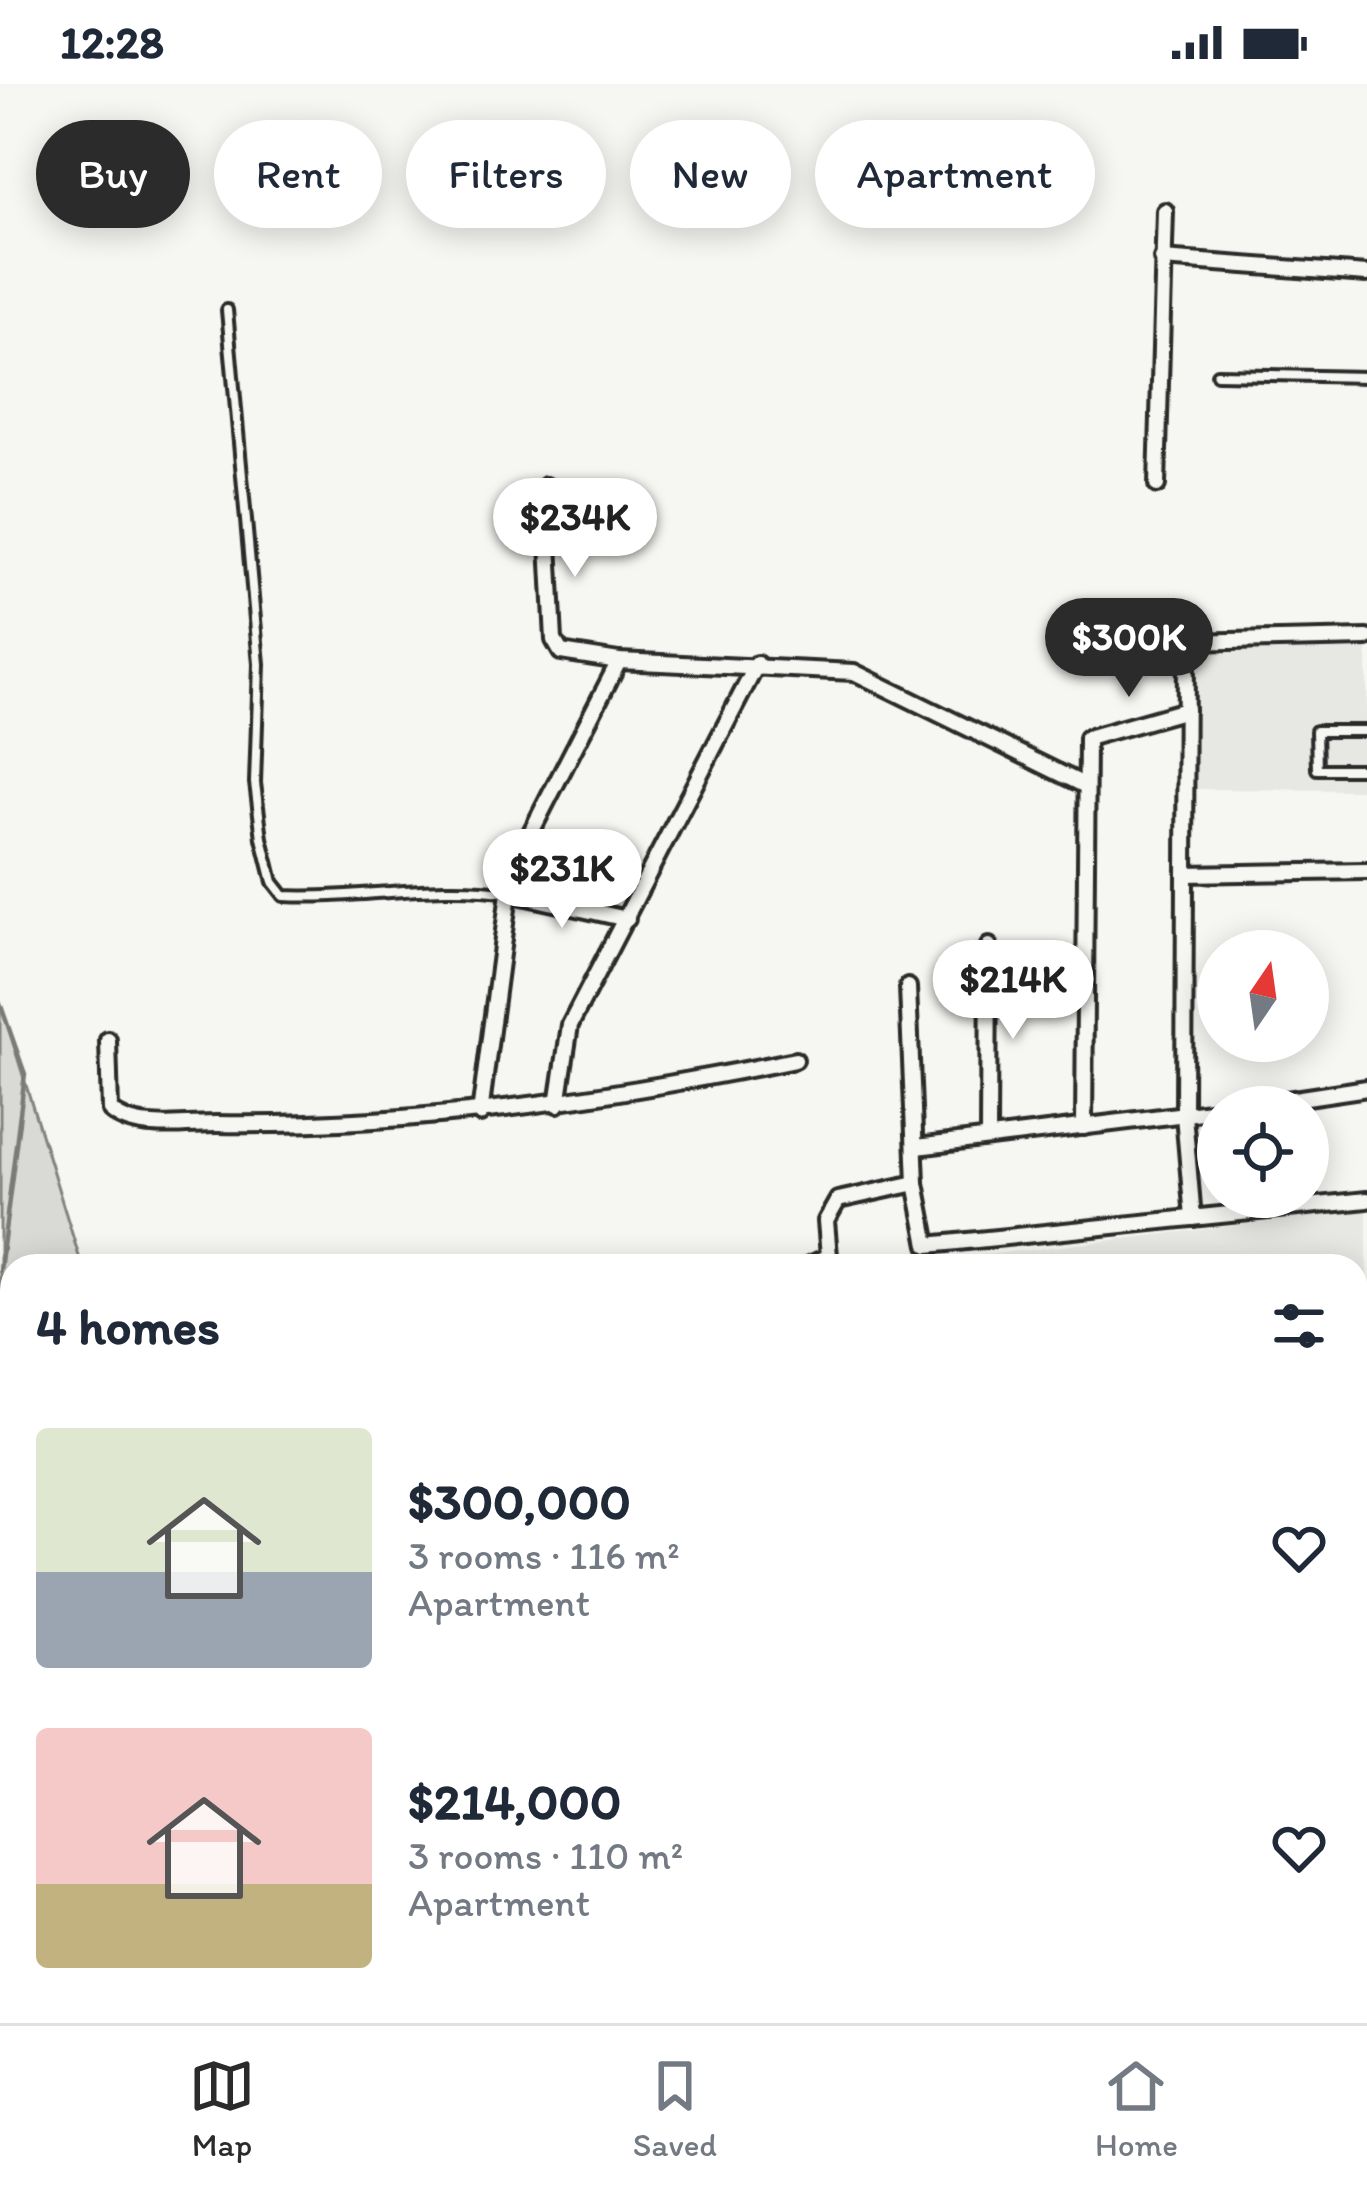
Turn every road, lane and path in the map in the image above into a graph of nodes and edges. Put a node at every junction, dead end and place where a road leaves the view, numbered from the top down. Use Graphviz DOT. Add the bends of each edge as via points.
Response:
graph roads {
  1 [pos="1165,212"];
  2 [pos="1162,260"];
  3 [pos="1367,274"];
  4 [pos="227,310"];
  5 [pos="1217,374"];
  6 [pos="1367,376"];
  7 [pos="1157,485"];
  8 [pos="546,487"];
  9 [pos="1367,638"];
  10 [pos="619,661"];
  11 [pos="758,664"];
  12 [pos="1186,710"];
  13 [pos="1367,731"];
  14 [pos="1367,769"];
  15 [pos="1086,786"];
  16 [pos="1367,871"];
  17 [pos="1185,874"];
  18 [pos="509,893"];
  19 [pos="627,919"];
  20 [pos="989,946"];
  21 [pos="908,987"];
  22 [pos="108,1040"];
  23 [pos="795,1060"];
  24 [pos="1367,1088"];
  25 [pos="1329,1094"];
  26 [pos="558,1104"];
  27 [pos="1197,1113"];
  28 [pos="480,1114"];
  29 [pos="1184,1115"];
  30 [pos="1084,1127"];
  31 [pos="988,1138"];
  32 [pos="917,1147"];
  33 [pos="916,1183"];
  34 [pos="1367,1200"];
  35 [pos="1193,1217"];
  36 [pos="829,1254"];
  1 -- 2 [label="street"];
  2 -- 3 [label="street"];
  2 -- 7 [label="street"];
  4 -- 18 [label="lane" via="259,664 255,783 273,882 284,896 302,897"];
  5 -- 6 [label="lane"];
  8 -- 10 [label="street" via="556,649"];
  9 -- 12 [label="street" via="1186,642"];
  10 -- 11 [label="street"];
  10 -- 18 [label="street" via="527,840"];
  11 -- 15 [label="street" via="854,672"];
  11 -- 19 [label="street"];
  12 -- 15 [label="street" via="1087,738"];
  12 -- 17 [label="street"];
  13 -- 14 [label="lane" via="1316,730 1317,769"];
  15 -- 30 [label="street"];
  16 -- 17 [label="street"];
  17 -- 29 [label="street"];
  18 -- 19 [label="street"];
  18 -- 28 [label="street"];
  19 -- 26 [label="street" via="570,1024"];
  20 -- 31 [label="street"];
  21 -- 32 [label="street"];
  22 -- 28 [label="street" via="110,1110 137,1123 290,1125"];
  23 -- 26 [label="street"];
  24 -- 25 [label="street"];
  26 -- 28 [label="street"];
  27 -- 29 [label="street"];
  29 -- 30 [label="street"];
  29 -- 35 [label="street"];
  30 -- 31 [label="street"];
  31 -- 32 [label="street"];
  32 -- 33 [label="street"];
  33 -- 35 [label="street" via="928,1245"];
  33 -- 36 [label="street" via="838,1199 826,1221"];
  34 -- 35 [label="street"];
}
